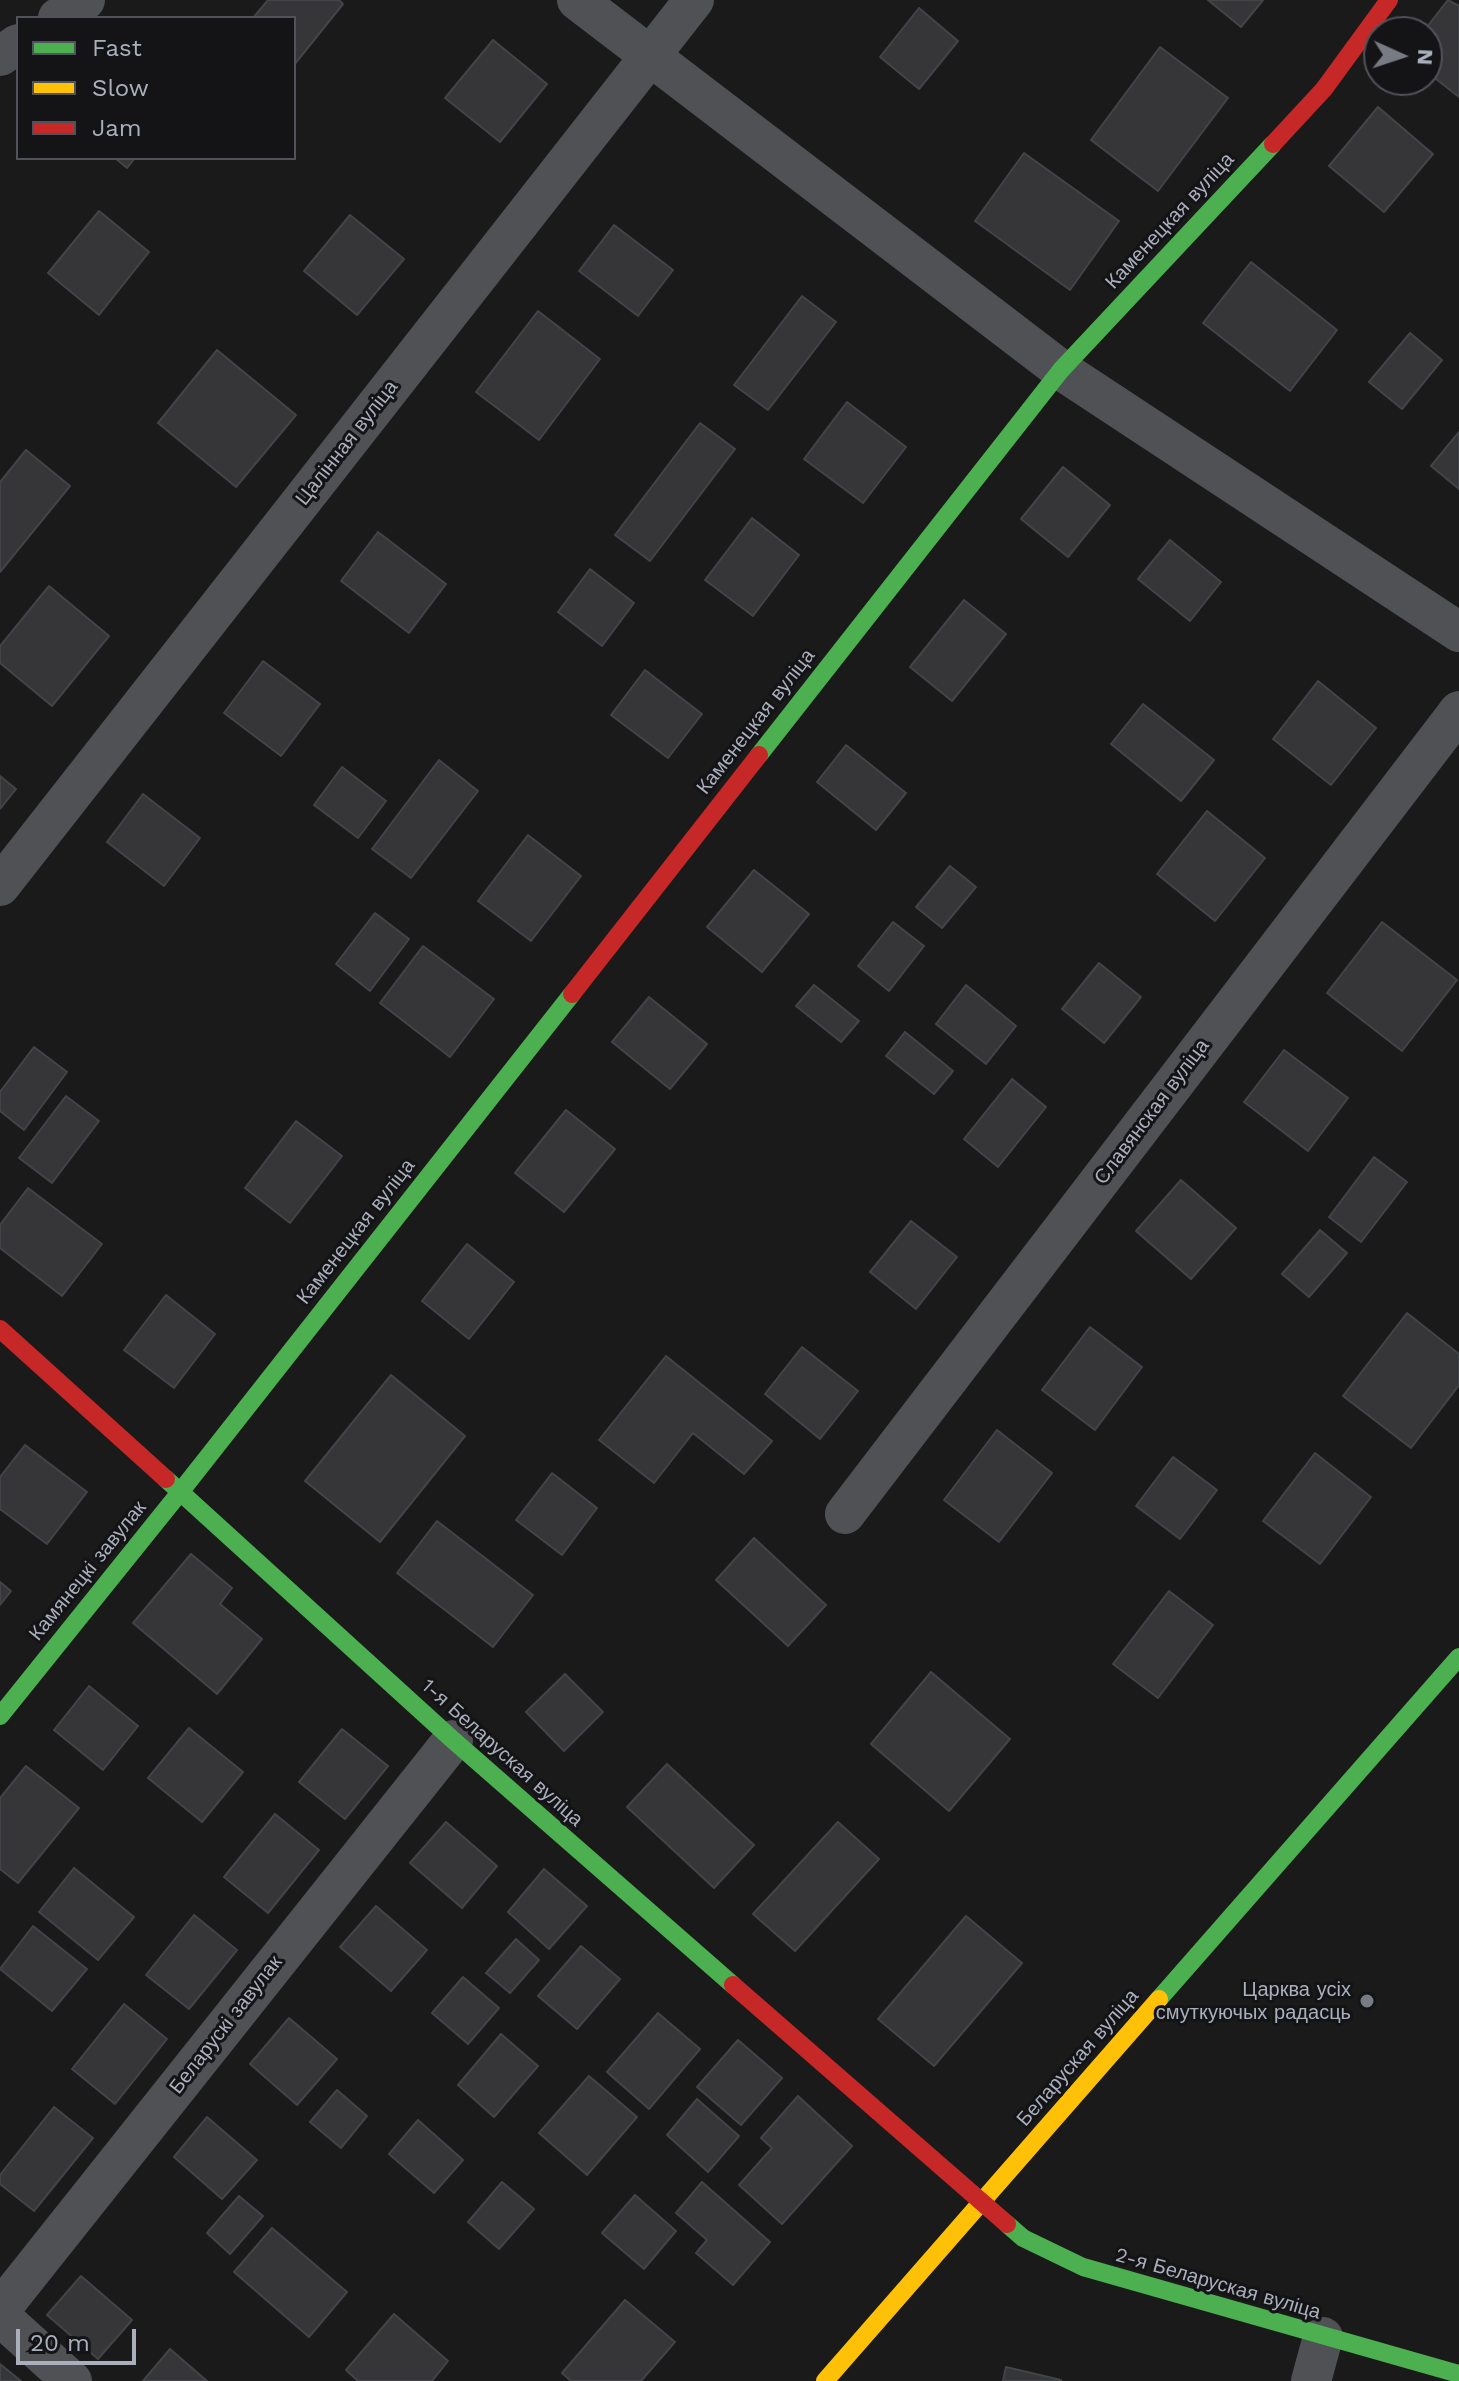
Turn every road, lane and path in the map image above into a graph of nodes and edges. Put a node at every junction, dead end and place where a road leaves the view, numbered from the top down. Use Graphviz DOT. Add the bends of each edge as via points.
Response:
graph roads {
  1 [pos="85,0"];
  2 [pos="577,0"];
  3 [pos="694,0"];
  4 [pos="1389,0"];
  5 [pos="61,16"];
  6 [pos="650,57"];
  7 [pos="1061,370"];
  8 [pos="1459,632"];
  9 [pos="1459,711"];
  10 [pos="0,886"];
  11 [pos="0,1329"];
  12 [pos="181,1491"];
  13 [pos="845,1514"];
  14 [pos="1459,1657"];
  15 [pos="0,1716"];
  16 [pos="453,1740"];
  17 [pos="980,2202"];
  18 [pos="0,2313"];
  19 [pos="1323,2337"];
  20 [pos="1459,2374"];
  21 [pos="72,2381"];
  22 [pos="825,2381"];
  23 [pos="1311,2381"];
  1 -- 5 [label="street"];
  2 -- 6 [label="street"];
  3 -- 6 [label="street, Цалінная вуліца"];
  4 -- 7 [label="street, Каменецкая вуліца" via="1324,89"];
  6 -- 7 [label="street"];
  6 -- 10 [label="street, Цалінная вуліца"];
  7 -- 8 [label="street"];
  7 -- 12 [label="street, Каменецкая вуліца"];
  9 -- 13 [label="street, Славянская вуліца"];
  11 -- 12 [label="street, 1-я Беларуская вуліца"];
  12 -- 15 [label="street, Камянецкі завулак"];
  12 -- 16 [label="street, 1-я Беларуская вуліца"];
  14 -- 17 [label="street, Беларуская вуліца"];
  16 -- 17 [label="street, 1-я Беларуская вуліца"];
  16 -- 18 [label="street, Беларускі завулак"];
  17 -- 19 [label="street, 2-я Беларуская вуліца" via="1023,2238 1083,2267"];
  17 -- 22 [label="street, Беларуская вуліца"];
  18 -- 21 [label="street, Беларускі завулак"];
  19 -- 20 [label="street, 2-я Беларуская вуліца"];
  19 -- 23 [label="street"];
}
